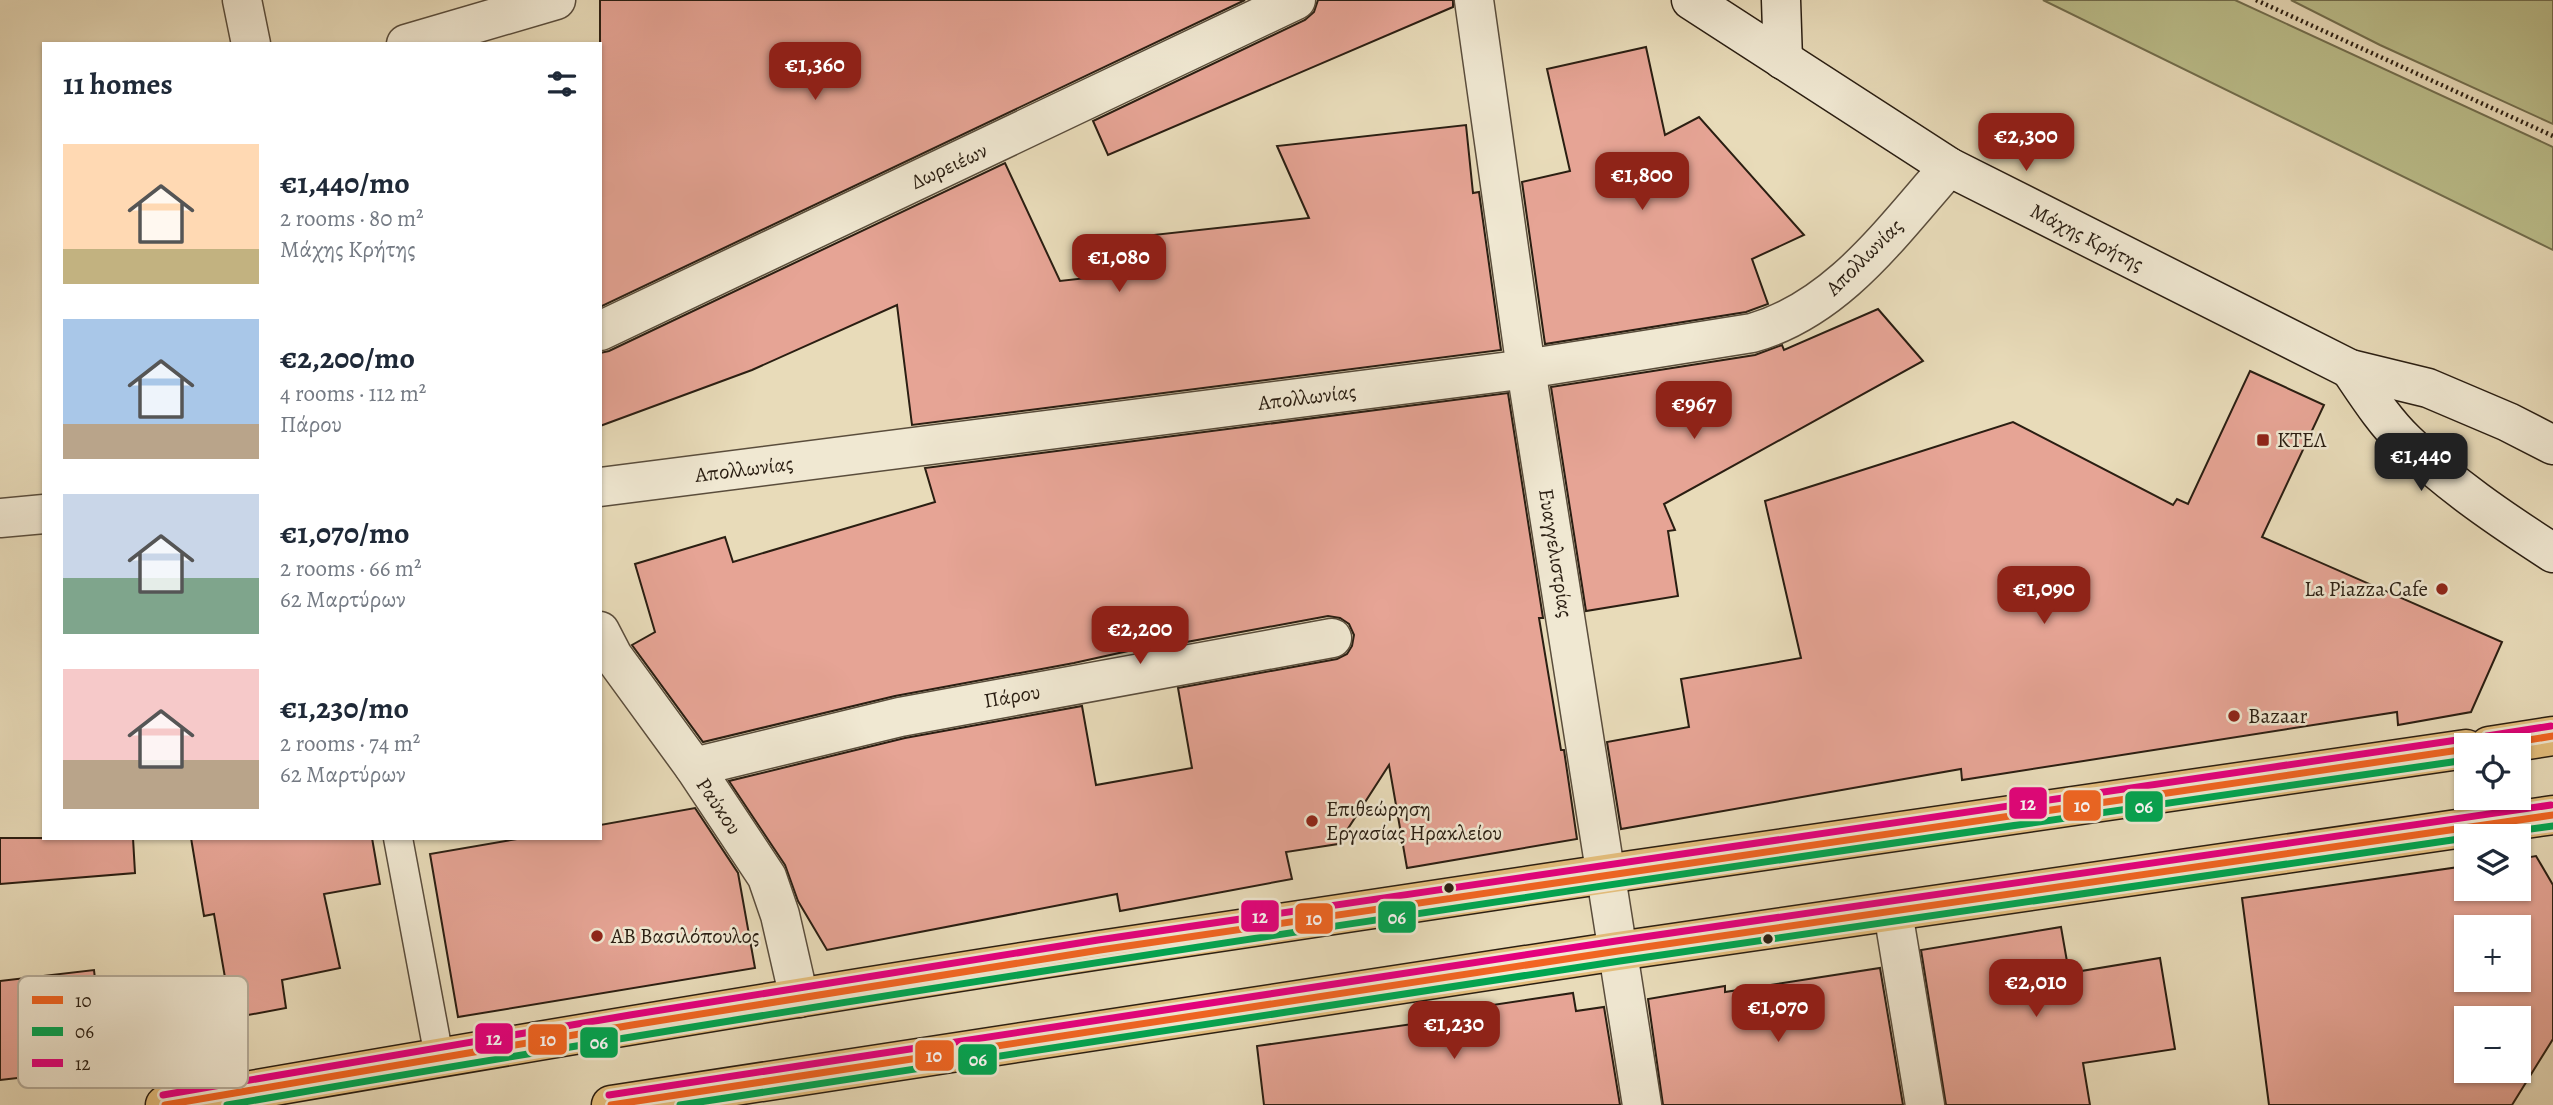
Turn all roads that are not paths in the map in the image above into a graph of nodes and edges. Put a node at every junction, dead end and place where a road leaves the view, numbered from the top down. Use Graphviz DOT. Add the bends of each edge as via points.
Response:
graph roads {
  1 [pos="242,0"];
  2 [pos="556,0"];
  3 [pos="1296,0"];
  4 [pos="1474,0"];
  5 [pos="1691,0"];
  6 [pos="1781,0"];
  7 [pos="251,42"];
  8 [pos="413,42"];
  9 [pos="1783,60"];
  10 [pos="1949,167"];
  11 [pos="602,330"];
  12 [pos="1527,369"];
  13 [pos="2350,369"];
  14 [pos="2553,445"];
  15 [pos="602,487"];
  16 [pos="42,514"];
  17 [pos="0,518"];
  18 [pos="2553,553"];
  19 [pos="602,635"];
  20 [pos="1332,638"];
  21 [pos="2553,717"];
  22 [pos="2530,733"];
  23 [pos="2553,736"];
  24 [pos="2531,739"];
  25 [pos="2454,751"];
  26 [pos="694,767"];
  27 [pos="2553,815"];
  28 [pos="398,840"];
  29 [pos="1606,873"];
  30 [pos="1893,912"];
  31 [pos="1618,951"];
  32 [pos="799,998"];
  33 [pos="439,1057"];
  34 [pos="772,1093"];
  35 [pos="164,1105"];
  36 [pos="611,1105"];
  37 [pos="1642,1105"];
  38 [pos="1925,1105"];
  1 -- 7 [label="street"];
  2 -- 8 [label="street"];
  3 -- 11 [label="street, Δωρειέων"];
  4 -- 12 [label="street, Ευαγγελιστρίας"];
  5 -- 9 [label="street, Μάχης Κρήτης"];
  6 -- 9 [label="street"];
  9 -- 10 [label="street, Μάχης Κρήτης"];
  10 -- 12 [label="street, Απολλωνίας" via="1853,274 1784,322 1709,341"];
  10 -- 13 [label="street, Μάχης Κρήτης"];
  12 -- 15 [label="street, Απολλωνίας"];
  12 -- 29 [label="street, Ευαγγελιστρίας"];
  13 -- 14 [label="street, Μάχης Κρήτης" via="2428,388"];
  13 -- 18 [label="street, Μάχης Κρήτης" via="2406,442 2495,516"];
  16 -- 17 [label="street"];
  19 -- 26 [label="street, Ραύκου"];
  20 -- 26 [label="street, Πάρου" via="900,716"];
  21 -- 22 [label="main road"];
  23 -- 24 [label="main road"];
  25 -- 29 [label="main road"];
  26 -- 32 [label="street, Ραύκου" via="767,877"];
  27 -- 30 [label="main road"];
  28 -- 33 [label="lane"];
  29 -- 31 [label="street, Ευαγγελιστρίας"];
  29 -- 32 [label="main road"];
  30 -- 31 [label="main road"];
  30 -- 38 [label="street"];
  31 -- 34 [label="main road"];
  31 -- 37 [label="street, Ευαγγελιστρίας"];
  32 -- 33 [label="main road"];
  33 -- 35 [label="main road"];
  34 -- 36 [label="main road"];
}
